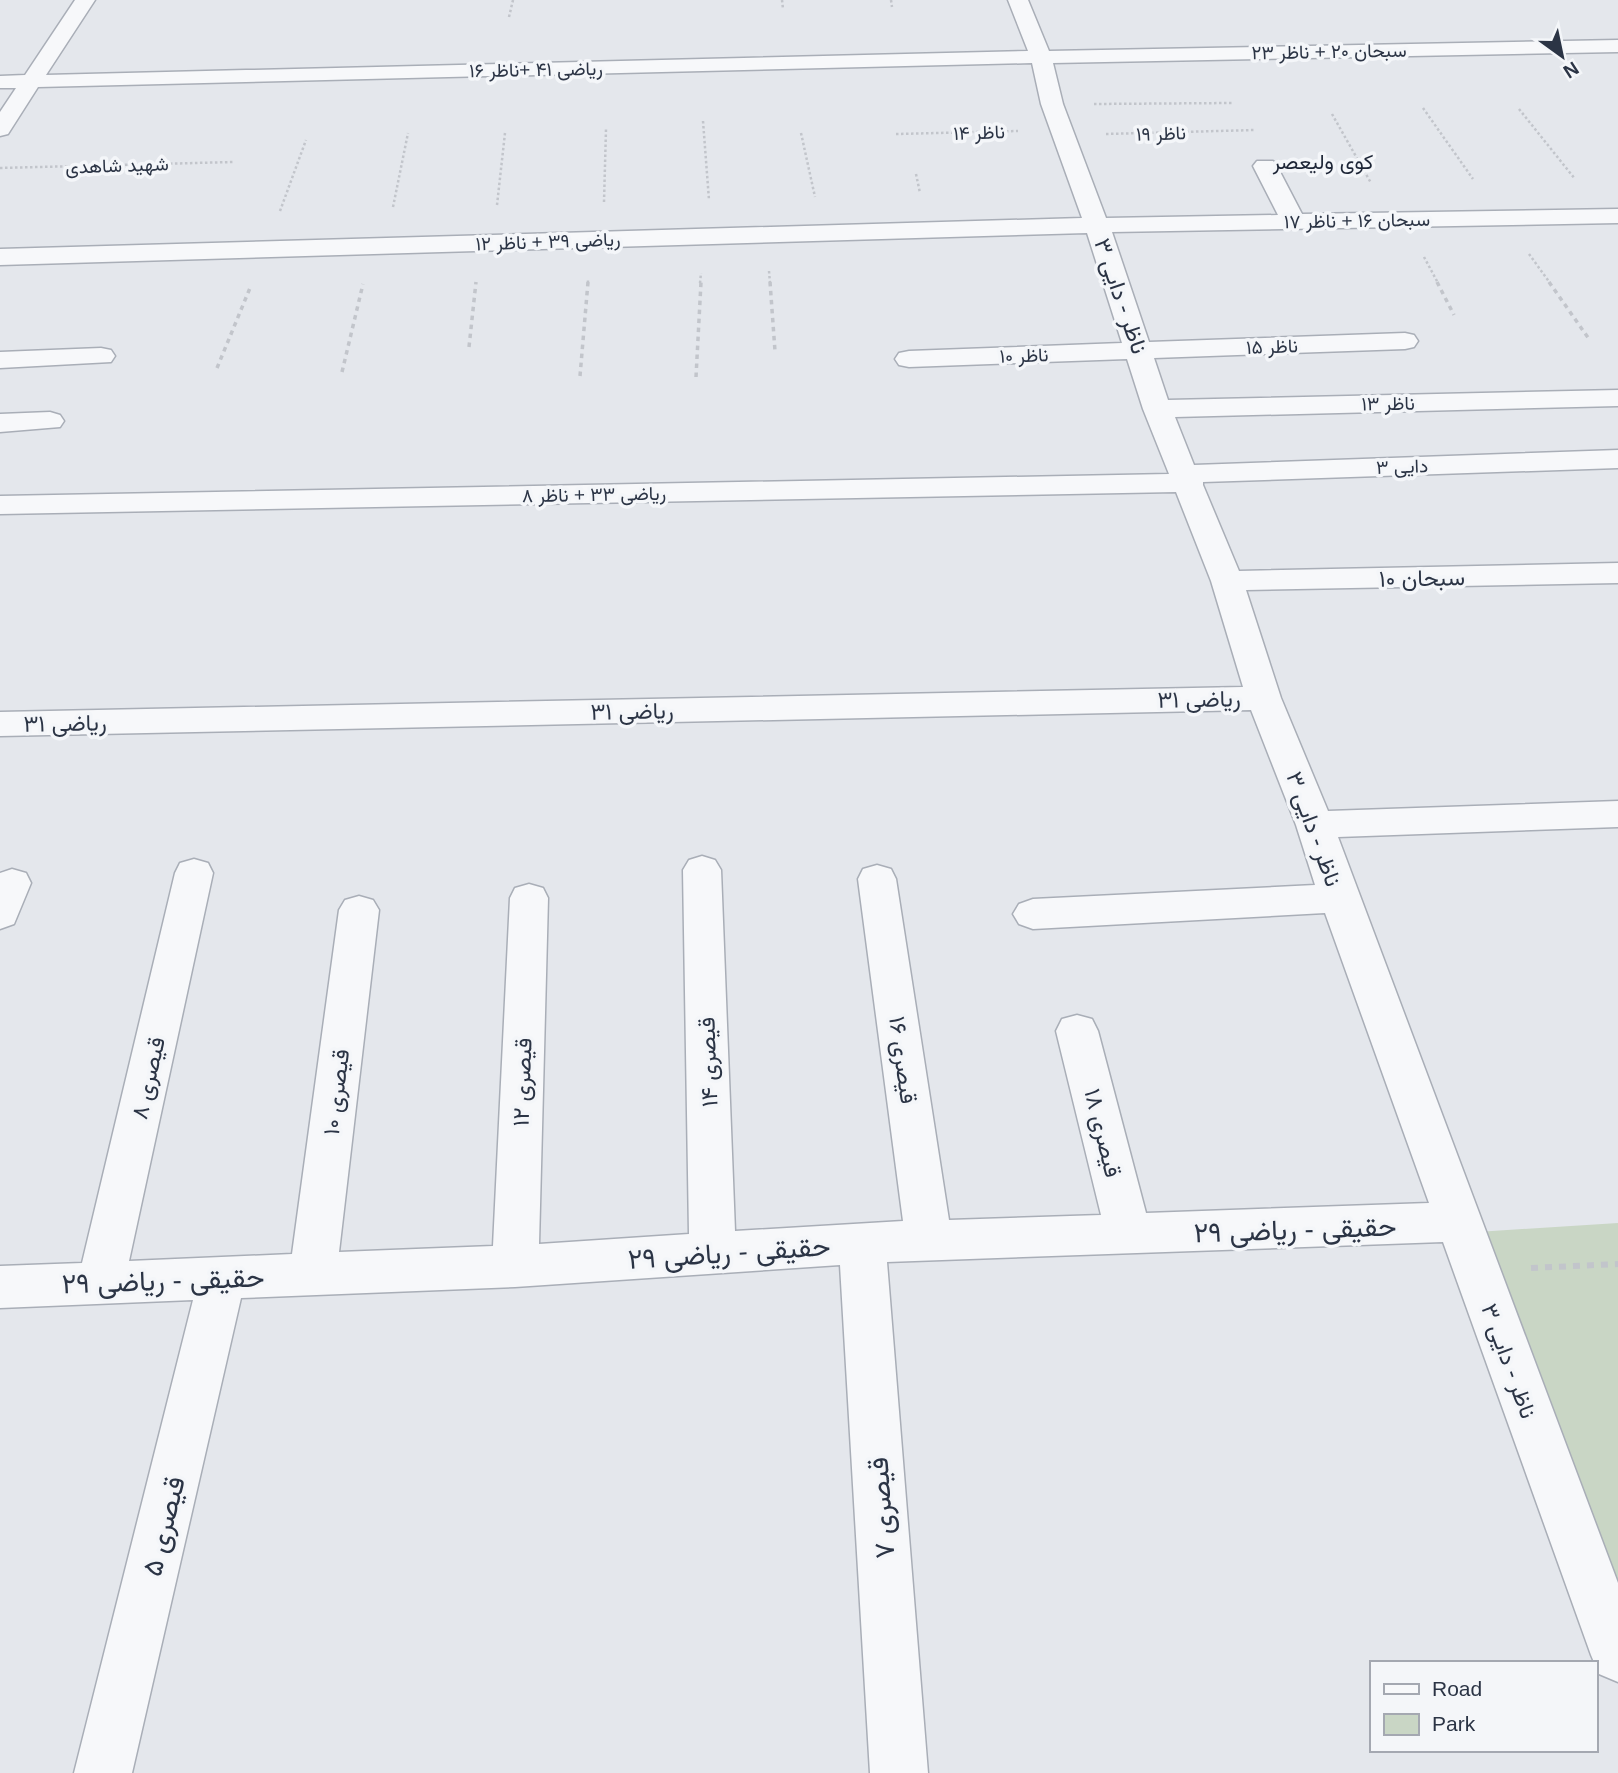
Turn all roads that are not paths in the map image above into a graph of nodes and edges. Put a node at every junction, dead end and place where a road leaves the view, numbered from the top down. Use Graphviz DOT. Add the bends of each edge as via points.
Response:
graph roads {
  1 [pos="85,0"];
  2 [pos="1018,0"];
  3 [pos="1618,46"];
  4 [pos="383,51"];
  5 [pos="1041,57"];
  6 [pos="377,73"];
  7 [pos="31,81"];
  8 [pos="0,82"];
  9 [pos="0,129"];
  10 [pos="1265,166"];
  11 [pos="1612,217"];
  12 [pos="1293,221"];
  13 [pos="1097,225"];
  14 [pos="0,257"];
  15 [pos="1405,341"];
  16 [pos="1139,351"];
  17 [pos="101,356"];
  18 [pos="909,359"];
  19 [pos="0,360"];
  20 [pos="1618,398"];
  21 [pos="1157,409"];
  22 [pos="50,421"];
  23 [pos="0,423"];
  24 [pos="1618,459"];
  25 [pos="1187,478"];
  26 [pos="0,505"];
  27 [pos="1618,573"];
  28 [pos="1227,581"];
  29 [pos="1264,698"];
  30 [pos="0,724"];
  31 [pos="1618,814"];
  32 [pos="1315,825"];
  33 [pos="702,870"];
  34 [pos="194,873"];
  35 [pos="877,879"];
  36 [pos="529,898"];
  37 [pos="1339,898"];
  38 [pos="359,910"];
  39 [pos="1033,915"];
  40 [pos="1077,1031"];
  41 [pos="1458,1222"];
  42 [pos="1129,1235"];
  43 [pos="929,1242"];
  44 [pos="862,1243"];
  45 [pos="713,1255"];
  46 [pos="515,1266"];
  47 [pos="313,1274"];
  48 [pos="222,1278"];
  49 [pos="101,1283"];
  50 [pos="0,1287"];
  51 [pos="1618,1655"];
  52 [pos="103,1773"];
  53 [pos="899,1773"];
  1 -- 7 [label="street"];
  2 -- 5 [label="street, ناظر - دایی ۳"];
  3 -- 5 [label="street, سبحان ۲۰ + ناظر ۲۳"];
  4 -- 6 [label="street"];
  5 -- 6 [label="street, ریاضی ۴۱ +ناظر ۱۶"];
  5 -- 13 [label="street, ناظر - دایی ۳" via="1059,123"];
  6 -- 7 [label="street, ریاضی ۴۱ +ناظر ۱۶"];
  7 -- 8 [label="street, ریاضی ۴۱ +ناظر ۱۶"];
  7 -- 9 [label="street"];
  10 -- 12 [label="street"];
  11 -- 12 [label="street, سبحان ۱۶ + ناظر ۱۷"];
  12 -- 13 [label="street, سبحان ۱۶ + ناظر ۱۷"];
  13 -- 14 [label="street, ریاضی ۳۹ + ناظر ۱۲"];
  13 -- 16 [label="street, ناظر - دایی ۳"];
  15 -- 16 [label="street, ناظر ۱۵"];
  16 -- 18 [label="street, ناظر ۱۰"];
  16 -- 21 [label="street, ناظر - دایی ۳"];
  17 -- 19 [label="street"];
  20 -- 21 [label="street, ناظر ۱۳"];
  21 -- 25 [label="street, ناظر - دایی ۳"];
  22 -- 23 [label="street"];
  24 -- 25 [label="street, دایی ۳"];
  25 -- 26 [label="street, ریاضی ۳۳ + ناظر ۸"];
  25 -- 28 [label="street, ناظر - دایی ۳"];
  27 -- 28 [label="street, سبحان ۱۰"];
  28 -- 29 [label="street, ناظر - دایی ۳"];
  29 -- 30 [label="street, ریاضی ۳۱"];
  29 -- 32 [label="street, ناظر - دایی ۳"];
  31 -- 32 [label="street"];
  32 -- 37 [label="street, ناظر - دایی ۳"];
  33 -- 45 [label="street, قیصری ۱۴"];
  34 -- 49 [label="street, قیصری ۸"];
  35 -- 43 [label="street, قیصری ۱۶"];
  36 -- 46 [label="street, قیصری ۱۲"];
  37 -- 39 [label="street"];
  37 -- 41 [label="street, ناظر - دایی ۳"];
  38 -- 47 [label="street, قیصری ۱۰"];
  40 -- 42 [label="street, قیصری ۱۸"];
  41 -- 42 [label="street, حقیقی - ریاضی ۲۹"];
  41 -- 51 [label="street, ناظر - دایی ۳"];
  42 -- 43 [label="street, حقیقی - ریاضی ۲۹"];
  43 -- 44 [label="street, حقیقی - ریاضی ۲۹"];
  44 -- 45 [label="street, حقیقی - ریاضی ۲۹"];
  44 -- 53 [label="street, قیصری ۷"];
  45 -- 46 [label="street, حقیقی - ریاضی ۲۹"];
  46 -- 47 [label="street, حقیقی - ریاضی ۲۹"];
  47 -- 48 [label="street, حقیقی - ریاضی ۲۹"];
  48 -- 49 [label="street, حقیقی - ریاضی ۲۹"];
  48 -- 52 [label="street, قیصری ۵"];
  49 -- 50 [label="street, حقیقی - ریاضی ۲۹"];
}
